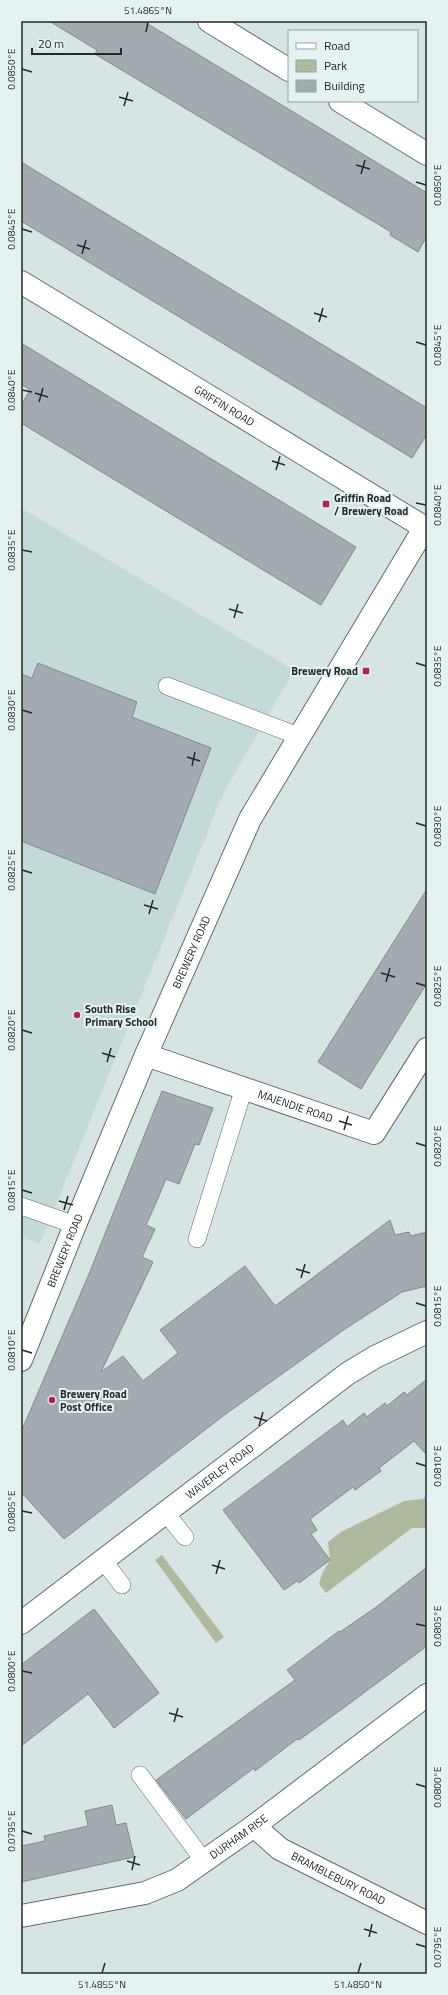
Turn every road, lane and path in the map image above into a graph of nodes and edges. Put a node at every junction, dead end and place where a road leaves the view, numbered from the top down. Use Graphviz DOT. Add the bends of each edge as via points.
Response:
graph roads {
  1 [pos="209,21"];
  2 [pos="288,69"];
  3 [pos="342,102"];
  4 [pos="427,154"];
  5 [pos="21,282"];
  6 [pos="426,526"];
  7 [pos="167,686"];
  8 [pos="298,736"];
  9 [pos="427,1049"];
  10 [pos="146,1055"];
  11 [pos="244,1088"];
  12 [pos="21,1206"];
  13 [pos="75,1225"];
  14 [pos="197,1239"];
  15 [pos="427,1332"];
  16 [pos="21,1360"];
  17 [pos="165,1512"];
  18 [pos="185,1538"];
  19 [pos="103,1560"];
  20 [pos="122,1585"];
  21 [pos="21,1623"];
  22 [pos="427,1695"];
  23 [pos="140,1775"];
  24 [pos="254,1826"];
  25 [pos="204,1861"];
  26 [pos="21,1916"];
  27 [pos="427,1923"];
  1 -- 2 [label="street"];
  3 -- 4 [label="street"];
  5 -- 6 [label="street, GRIFFIN ROAD"];
  6 -- 8 [label="street, BREWERY ROAD"];
  7 -- 8 [label="lane"];
  8 -- 10 [label="street, BREWERY ROAD" via="250,819"];
  9 -- 11 [label="street, MAJENDIE ROAD" via="374,1133"];
  10 -- 11 [label="street, MAJENDIE ROAD"];
  10 -- 13 [label="street, BREWERY ROAD"];
  11 -- 14 [label="lane"];
  12 -- 13 [label="lane"];
  13 -- 16 [label="street, BREWERY ROAD"];
  15 -- 17 [label="street, WAVERLEY ROAD" via="375,1356 347,1374"];
  17 -- 18 [label="lane"];
  17 -- 19 [label="street, WAVERLEY ROAD"];
  19 -- 20 [label="lane"];
  19 -- 21 [label="street, WAVERLEY ROAD"];
  22 -- 24 [label="street, DURHAM RISE"];
  23 -- 25 [label="lane"];
  24 -- 25 [label="street, DURHAM RISE"];
  24 -- 27 [label="street, BRAMBLEBURY ROAD" via="280,1849"];
  25 -- 26 [label="street, DURHAM RISE" via="177,1880 145,1893"];
}
